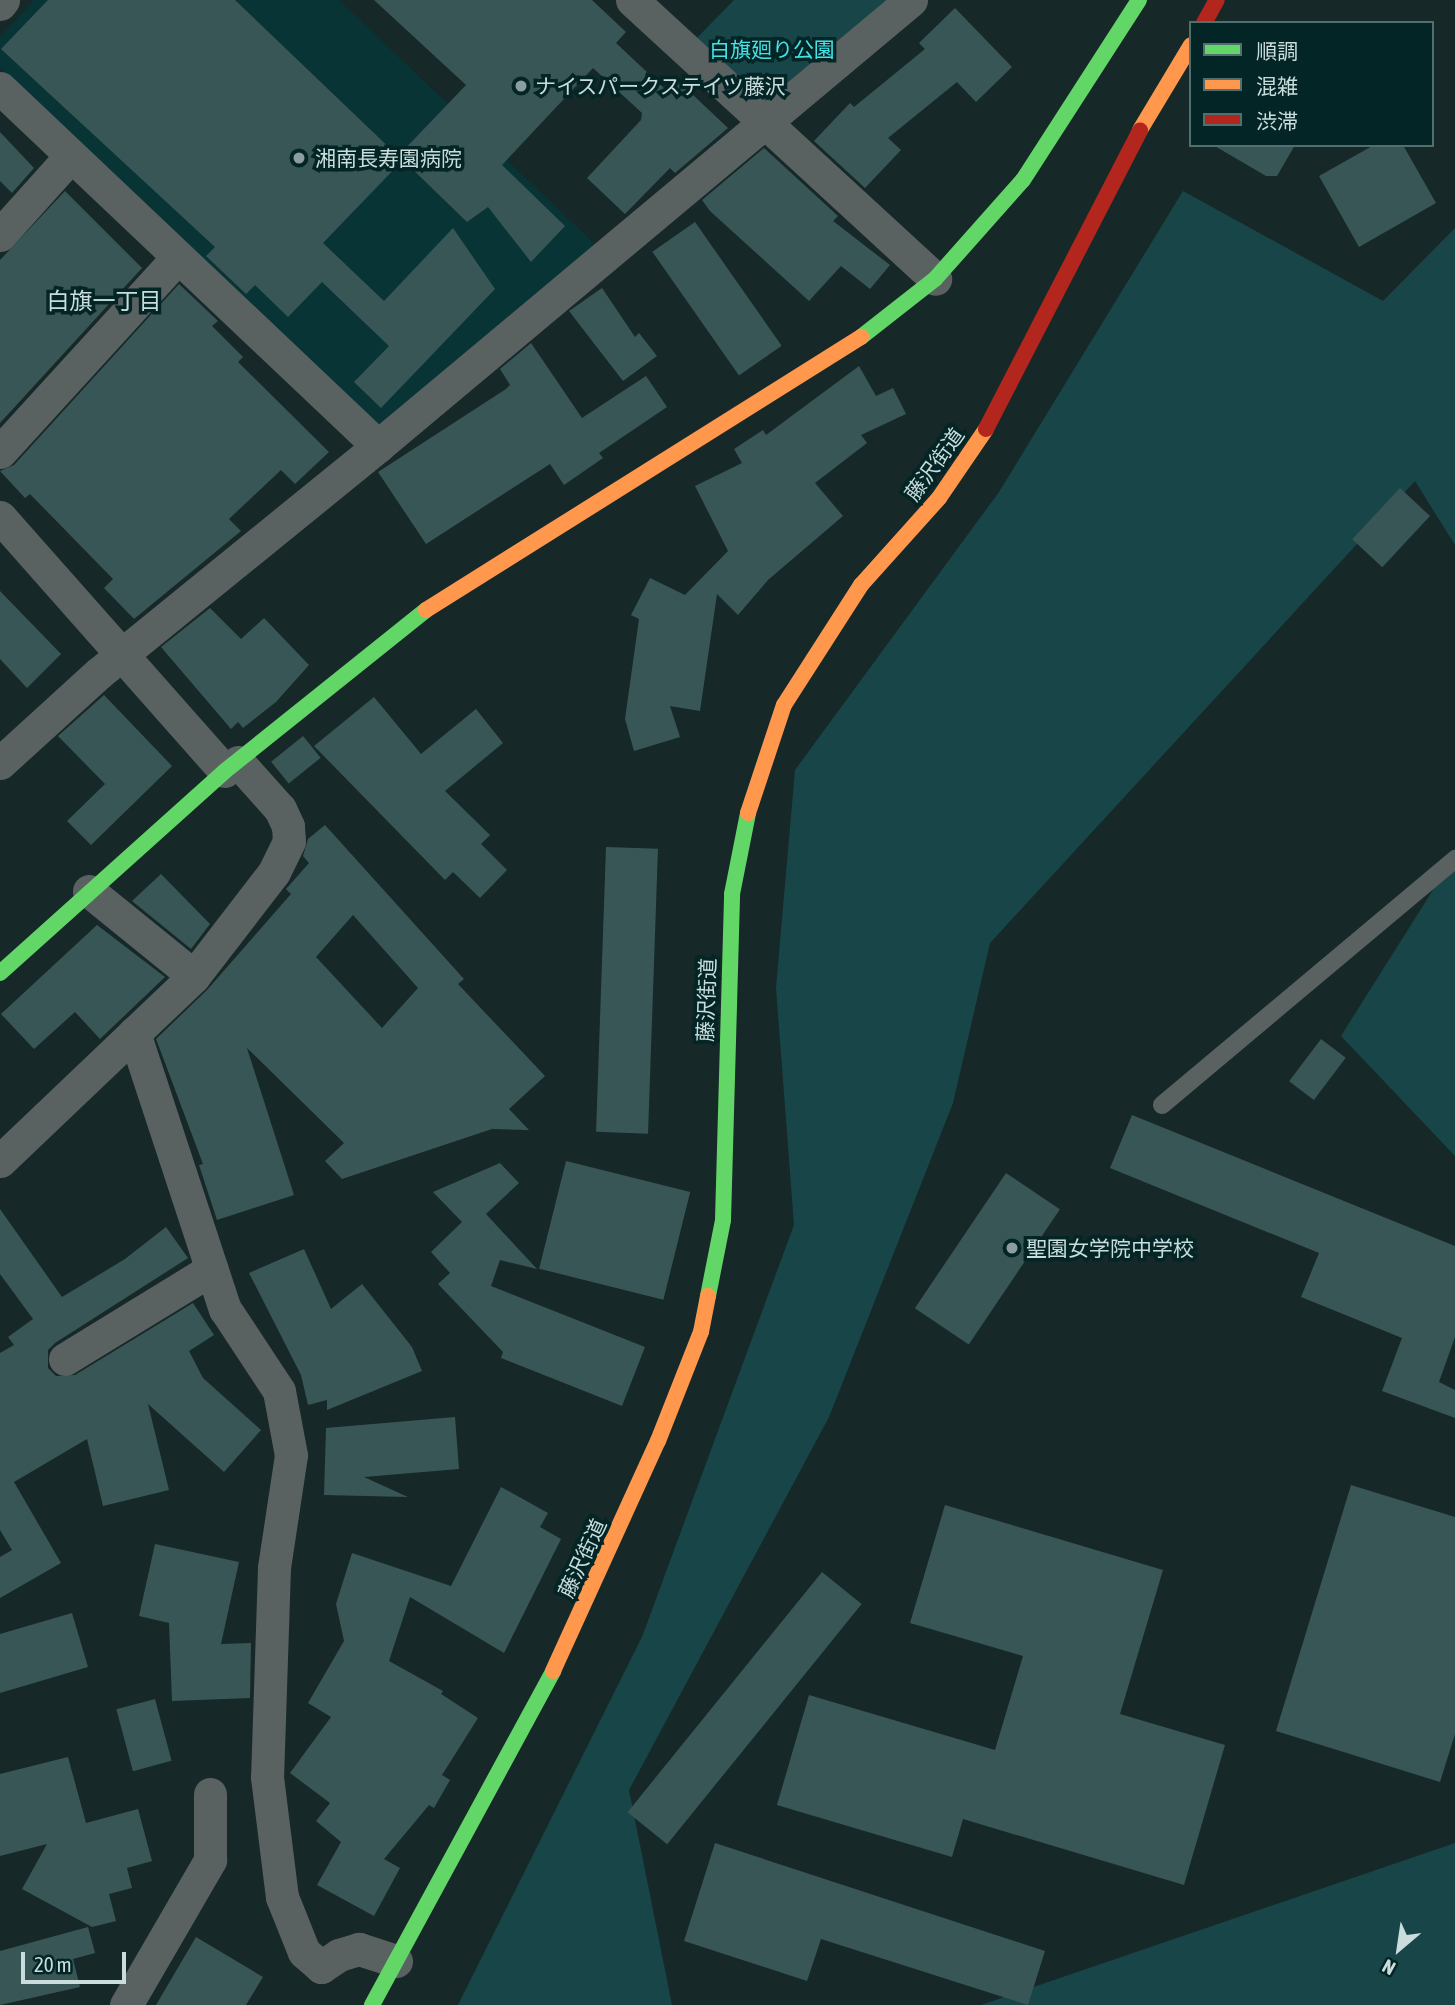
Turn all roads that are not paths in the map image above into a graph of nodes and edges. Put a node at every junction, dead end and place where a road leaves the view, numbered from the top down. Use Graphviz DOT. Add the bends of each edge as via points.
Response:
graph roads {
  1 [pos="632,0"];
  2 [pos="911,0"];
  3 [pos="1139,0"];
  4 [pos="1217,0"];
  5 [pos="1205,21"];
  6 [pos="1189,48"];
  7 [pos="0,88"];
  8 [pos="766,122"];
  9 [pos="71,156"];
  10 [pos="0,235"];
  11 [pos="178,257"];
  12 [pos="935,279"];
  13 [pos="378,446"];
  14 [pos="0,452"];
  15 [pos="0,517"];
  16 [pos="124,657"];
  17 [pos="0,763"];
  18 [pos="231,766"];
  19 [pos="1455,859"];
  20 [pos="89,891"];
  21 [pos="0,973"];
  22 [pos="194,976"];
  23 [pos="134,1033"];
  24 [pos="1162,1105"];
  25 [pos="0,1161"];
  26 [pos="212,1269"];
  27 [pos="65,1359"];
  28 [pos="210,1794"];
  29 [pos="396,1961"];
  30 [pos="126,2005"];
  31 [pos="372,2005"];
  1 -- 8 [label="street"];
  2 -- 8 [label="street"];
  3 -- 12 [label="main road" via="1023,180"];
  4 -- 5 [label="main road"];
  6 -- 29 [label="main road, 藤沢街道" via="1117,170 999,410 939,498 861,585 813,653 784,705 751,795 732,894 723,1220 701,1332 658,1441 556,1665"];
  7 -- 9 [label="street"];
  8 -- 12 [label="street"];
  8 -- 13 [label="street"];
  9 -- 10 [label="street"];
  9 -- 11 [label="street"];
  11 -- 13 [label="street"];
  11 -- 14 [label="street"];
  12 -- 18 [label="main road" via="844,350 735,412 447,593"];
  13 -- 16 [label="street"];
  15 -- 16 [label="street"];
  16 -- 17 [label="street" via="99,673"];
  16 -- 18 [label="street"];
  18 -- 20 [label="main road"];
  18 -- 22 [label="street" via="280,809 289,841 260,894"];
  19 -- 24 [label="lane"];
  20 -- 21 [label="main road"];
  20 -- 22 [label="street"];
  22 -- 23 [label="street"];
  23 -- 25 [label="street"];
  23 -- 26 [label="street"];
  26 -- 27 [label="street"];
  26 -- 29 [label="street" via="238,1334 279,1391 291,1455 274,1568 267,1777 282,1897 304,1951 321,1968 339,1955 359,1949"];
  28 -- 30 [label="street" via="209,1860"];
  29 -- 31 [label="main road, 藤沢街道"];
}
